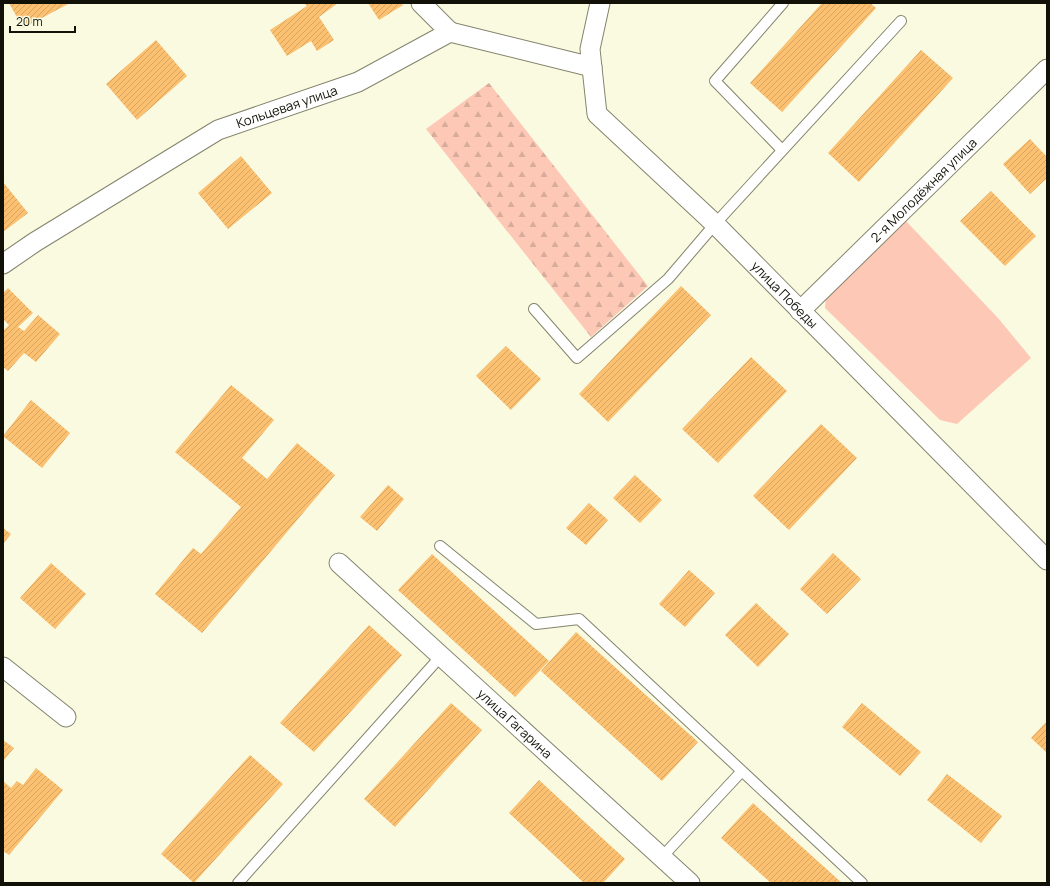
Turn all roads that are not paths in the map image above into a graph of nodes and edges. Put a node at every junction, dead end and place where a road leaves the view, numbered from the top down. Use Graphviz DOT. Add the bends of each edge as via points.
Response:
graph roads {
  1 [pos="421,3"];
  2 [pos="600,3"];
  3 [pos="783,3"];
  4 [pos="901,21"];
  5 [pos="450,32"];
  6 [pos="592,67"];
  7 [pos="1047,69"];
  8 [pos="782,150"];
  9 [pos="714,224"];
  10 [pos="3,264"];
  11 [pos="534,309"];
  12 [pos="800,311"];
  13 [pos="440,546"];
  14 [pos="1047,560"];
  15 [pos="339,563"];
  16 [pos="441,656"];
  17 [pos="3,667"];
  18 [pos="66,717"];
  19 [pos="742,771"];
  20 [pos="662,858"];
  21 [pos="238,883"];
  22 [pos="690,883"];
  23 [pos="862,883"];
  1 -- 5 [label="street"];
  2 -- 6 [label="street, улица Победы" via="590,49"];
  3 -- 8 [label="lane" via="715,81"];
  4 -- 8 [label="lane"];
  5 -- 6 [label="street"];
  5 -- 10 [label="street, Кольцевая улица" via="358,82 218,130"];
  6 -- 9 [label="street, улица Победы" via="597,114"];
  7 -- 12 [label="street, 2-я Молодёжная улица"];
  8 -- 9 [label="lane"];
  9 -- 11 [label="lane" via="668,279 577,358"];
  9 -- 12 [label="street, улица Победы"];
  12 -- 14 [label="street, улица Победы"];
  13 -- 19 [label="lane" via="536,624 579,619"];
  15 -- 16 [label="street, улица Гагарина"];
  16 -- 20 [label="street, улица Гагарина"];
  16 -- 21 [label="lane"];
  17 -- 18 [label="street"];
  19 -- 20 [label="lane"];
  19 -- 23 [label="lane"];
  20 -- 22 [label="street, улица Гагарина"];
}
